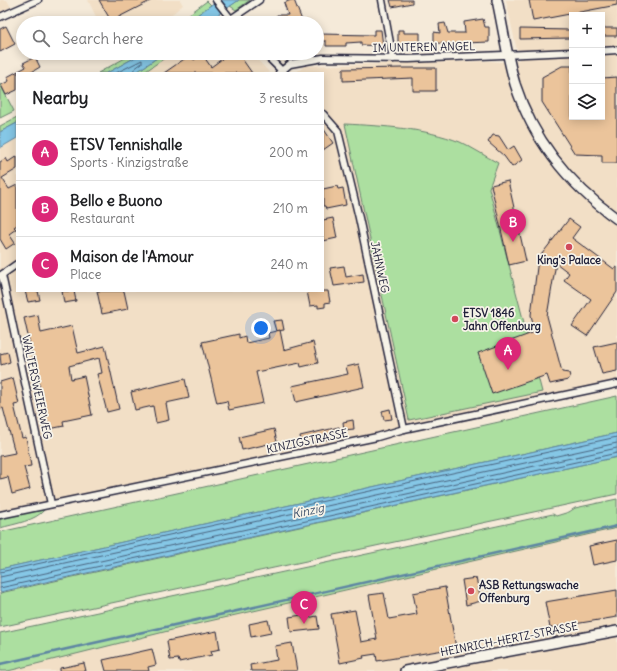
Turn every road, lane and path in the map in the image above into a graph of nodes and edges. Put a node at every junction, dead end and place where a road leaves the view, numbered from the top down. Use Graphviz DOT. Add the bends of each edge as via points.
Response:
graph roads {
  1 [pos="38,0"];
  2 [pos="216,0"];
  3 [pos="259,0"];
  4 [pos="382,0"];
  5 [pos="497,0"];
  6 [pos="228,16"];
  7 [pos="235,16"];
  8 [pos="0,17"];
  9 [pos="617,50"];
  10 [pos="605,51"];
  11 [pos="569,52"];
  12 [pos="507,54"];
  13 [pos="324,58"];
  14 [pos="394,59"];
  15 [pos="271,60"];
  16 [pos="312,60"];
  17 [pos="282,72"];
  18 [pos="324,115"];
  19 [pos="617,219"];
  20 [pos="16,265"];
  21 [pos="1,276"];
  22 [pos="617,384"];
  23 [pos="404,429"];
  24 [pos="51,504"];
  25 [pos="0,515"];
  26 [pos="617,631"];
  27 [pos="405,671"];
  1 -- 8 [label="street"];
  2 -- 6 [label="street"];
  3 -- 7 [label="street"];
  4 -- 14 [label="street"];
  5 -- 12 [label="main road"];
  9 -- 10 [label="street"];
  11 -- 12 [label="street, IM UNTEREN ANGEL"];
  12 -- 14 [label="street, IM UNTEREN ANGEL"];
  12 -- 19 [label="main road" via="532,124 554,159 579,189"];
  13 -- 14 [label="street, IM UNTEREN ANGEL"];
  15 -- 17 [label="street"];
  16 -- 17 [label="street, IM UNTEREN ANGEL" via="290,64"];
  18 -- 23 [label="street, JAHNWEG" via="338,131 356,203"];
  20 -- 21 [label="street"];
  21 -- 24 [label="street, WALTERSWEIERWEG"];
  22 -- 23 [label="street, KINZIGSTRASSE"];
  23 -- 24 [label="street, KINZIGSTRASSE" via="377,437"];
  24 -- 25 [label="street, KINZIGSTRASSE"];
  26 -- 27 [label="main road, HEINRICH-HERTZ-STRASSE"];
}
